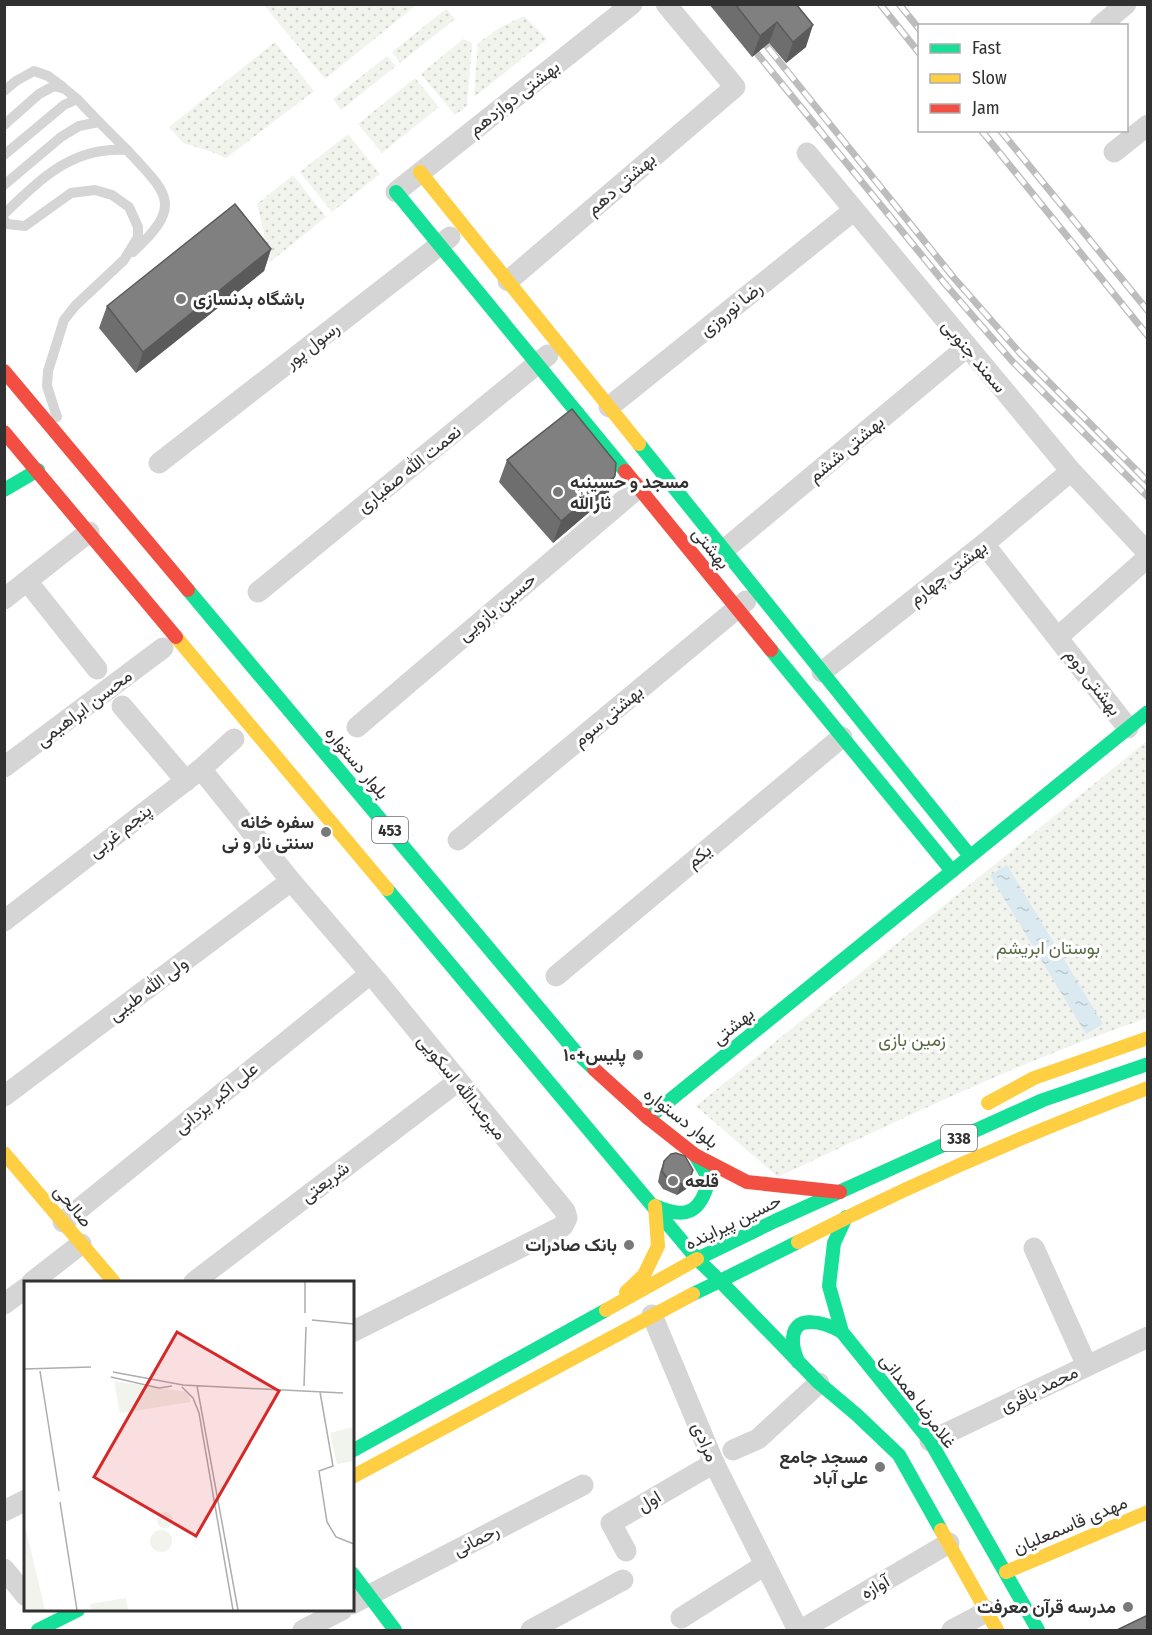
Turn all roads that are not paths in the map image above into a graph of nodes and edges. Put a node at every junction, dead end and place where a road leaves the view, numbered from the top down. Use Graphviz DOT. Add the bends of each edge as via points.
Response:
graph roads {
  1 [pos="632,4"];
  2 [pos="666,4"];
  3 [pos="1126,4"];
  4 [pos="1102,24"];
  5 [pos="65,89"];
  6 [pos="4,91"];
  7 [pos="77,99"];
  8 [pos="99,122"];
  9 [pos="1148,124"];
  10 [pos="4,125"];
  11 [pos="127,150"];
  12 [pos="1114,152"];
  13 [pos="807,153"];
  14 [pos="4,155"];
  15 [pos="420,172"];
  16 [pos="4,185"];
  17 [pos="396,192"];
  18 [pos="853,211"];
  19 [pos="4,214"];
  20 [pos="4,220"];
  21 [pos="463,226"];
  22 [pos="440,246"];
  23 [pos="124,260"];
  24 [pos="508,281"];
  25 [pos="559,344"];
  26 [pos="967,347"];
  27 [pos="537,364"];
  28 [pos="4,371"];
  29 [pos="609,407"];
  30 [pos="4,432"];
  31 [pos="67,445"];
  32 [pos="159,463"];
  33 [pos="38,470"];
  34 [pos="1071,471"];
  35 [pos="638,488"];
  36 [pos="4,490"];
  37 [pos="89,532"];
  38 [pos="984,544"];
  39 [pos="724,550"];
  40 [pos="1148,555"];
  41 [pos="27,581"];
  42 [pos="757,591"];
  43 [pos="258,592"];
  44 [pos="4,599"];
  45 [pos="737,609"];
  46 [pos="1058,637"];
  47 [pos="163,648"];
  48 [pos="97,669"];
  49 [pos="822,672"];
  50 [pos="122,706"];
  51 [pos="1148,712"];
  52 [pos="357,727"];
  53 [pos="1128,728"];
  54 [pos="842,737"];
  55 [pos="234,739"];
  56 [pos="4,767"];
  57 [pos="194,775"];
  58 [pos="458,840"];
  59 [pos="970,856"];
  60 [pos="952,871"];
  61 [pos="291,881"];
  62 [pos="4,921"];
  63 [pos="370,974"];
  64 [pos="556,976"];
  65 [pos="1148,1038"];
  66 [pos="1148,1064"];
  67 [pos="457,1082"];
  68 [pos="1148,1088"];
  69 [pos="4,1096"];
  70 [pos="648,1118"];
  71 [pos="936,1148"];
  72 [pos="4,1153"];
  73 [pos="695,1155"];
  74 [pos="840,1192"];
  75 [pos="748,1199"];
  76 [pos="655,1206"];
  77 [pos="846,1217"];
  78 [pos="63,1222"];
  79 [pos="782,1228"];
  80 [pos="81,1244"];
  81 [pos="1034,1248"];
  82 [pos="697,1259"];
  83 [pos="33,1281"];
  84 [pos="113,1281"];
  85 [pos="195,1281"];
  86 [pos="720,1281"];
  87 [pos="24,1289"];
  88 [pos="4,1304"];
  89 [pos="614,1305"];
  90 [pos="652,1315"];
  91 [pos="354,1331"];
  92 [pos="842,1332"];
  93 [pos="1148,1337"];
  94 [pos="798,1362"];
  95 [pos="1087,1366"];
  96 [pos="819,1383"];
  97 [pos="930,1441"];
  98 [pos="354,1450"];
  99 [pos="732,1450"];
  100 [pos="714,1463"];
  101 [pos="354,1476"];
  102 [pos="583,1485"];
  103 [pos="24,1501"];
  104 [pos="4,1511"];
  105 [pos="1148,1512"];
  106 [pos="950,1543"];
  107 [pos="626,1551"];
  108 [pos="765,1566"];
  109 [pos="4,1569"];
  110 [pos="1006,1572"];
  111 [pos="354,1579"];
  112 [pos="623,1580"];
  113 [pos="24,1594"];
  114 [pos="361,1600"];
  115 [pos="76,1611"];
  116 [pos="340,1611"];
  117 [pos="988,1611"];
  118 [pos="681,1618"];
  119 [pos="38,1630"];
  120 [pos="303,1630"];
  121 [pos="395,1630"];
  122 [pos="531,1630"];
  123 [pos="800,1630"];
  124 [pos="952,1630"];
  125 [pos="998,1630"];
  126 [pos="1038,1630"];
  1 -- 15 [label="street, بهشتی دوازدهم"];
  2 -- 24 [label="street, بهشتی دهم" via="735,87"];
  3 -- 4 [label="street"];
  5 -- 6 [label="lane" via="34,71"];
  5 -- 7 [label="lane"];
  5 -- 10 [label="lane" via="54,86 39,94"];
  7 -- 8 [label="lane"];
  7 -- 14 [label="lane" via="64,105"];
  8 -- 11 [label="lane"];
  8 -- 16 [label="lane" via="79,126 61,137"];
  9 -- 12 [label="street"];
  11 -- 19 [label="lane" via="85,154 43,177"];
  11 -- 23 [label="lane" via="154,179 166,203 159,227"];
  13 -- 18 [label="street, سمند جنوبی"];
  15 -- 17 [label="street, بهشتی دوازدهم"];
  15 -- 21 [label="main road"];
  17 -- 22 [label="main road, بهشتی"];
  18 -- 26 [label="street, سمند جنوبی"];
  18 -- 29 [label="street, رضا نوروزی"];
  20 -- 23 [label="lane" via="7,224 25,226 71,193 94,190 112,195 129,207 138,227 138,237"];
  21 -- 22 [label="street, رسول پور"];
  21 -- 24 [label="main road"];
  22 -- 27 [label="main road, بهشتی"];
  22 -- 32 [label="street, رسول پور"];
  23 -- 31 [label="lane" via="64,320 48,371 47,386"];
  24 -- 25 [label="main road"];
  25 -- 27 [label="street, نعمت الله صفیاری"];
  25 -- 29 [label="main road"];
  26 -- 34 [label="street, سمند جنوبی"];
  26 -- 39 [label="street, بهشتی ششم"];
  27 -- 35 [label="main road, بهشتی"];
  27 -- 43 [label="street, نعمت الله صفیاری"];
  28 -- 31 [label="main road, بلوار دستواره / 453"];
  29 -- 39 [label="main road"];
  30 -- 33 [label="main road, 453"];
  31 -- 70 [label="main road, بلوار دستواره / 453" via="575,1051"];
  33 -- 36 [label="main road"];
  33 -- 37 [label="main road, 453"];
  34 -- 38 [label="street, بهشتی چهارم"];
  34 -- 40 [label="street, سمند جنوبی"];
  35 -- 45 [label="main road, بهشتی"];
  35 -- 52 [label="street, حسین بازویی"];
  37 -- 41 [label="street"];
  37 -- 76 [label="main road, 453"];
  38 -- 46 [label="street, بهشتی دوم"];
  38 -- 49 [label="street, بهشتی چهارم"];
  39 -- 42 [label="main road"];
  40 -- 46 [label="street, بهشتی دوم"];
  41 -- 44 [label="street"];
  41 -- 48 [label="street"];
  42 -- 45 [label="street, بهشتی سوم"];
  42 -- 49 [label="main road"];
  45 -- 54 [label="main road, بهشتی"];
  45 -- 58 [label="street, بهشتی سوم"];
  46 -- 53 [label="street, بهشتی دوم"];
  47 -- 56 [label="street, محسن ابراهیمی"];
  49 -- 59 [label="main road"];
  50 -- 57 [label="street, میرعبدالله اسکویی"];
  51 -- 53 [label="main road, بهشتی"];
  53 -- 59 [label="main road, بهشتی"];
  54 -- 60 [label="main road, بهشتی"];
  54 -- 64 [label="street, یکم"];
  55 -- 57 [label="street, پنجم غربی"];
  57 -- 61 [label="street, میرعبدالله اسکویی"];
  57 -- 62 [label="street, پنجم غربی"];
  59 -- 60 [label="main road, بهشتی"];
  60 -- 70 [label="main road, بهشتی"];
  61 -- 63 [label="street, میرعبدالله اسکویی"];
  61 -- 69 [label="street, ولی الله طیبی"];
  63 -- 67 [label="street, میرعبدالله اسکویی"];
  63 -- 78 [label="street, علی اکبر یزدانی"];
  65 -- 71 [label="main road" via="1034,1078 982,1106"];
  66 -- 71 [label="main road, حسین پیراینده / 338" via="1043,1100"];
  67 -- 85 [label="street, شریعتی"];
  67 -- 91 [label="street, میرعبدالله اسکویی" via="567,1218 563,1226"];
  68 -- 77 [label="main road, حسین پیراینده / 338" via="1052,1124"];
  70 -- 73 [label="main road, بلوار دستواره / 453"];
  71 -- 74 [label="main road, حسین پیراینده / 338"];
  72 -- 78 [label="main road, صالحی"];
  73 -- 74 [label="main road, بلوار دستواره / 453" via="747,1182"];
  73 -- 75 [label="main road"];
  73 -- 76 [label="main road" via="709,1179 706,1195 693,1210 678,1214"];
  74 -- 79 [label="main road, حسین پیراینده / 338"];
  76 -- 82 [label="main road, 453"];
  76 -- 89 [label="main road" via="658,1246 644,1275"];
  77 -- 79 [label="main road, حسین پیراینده / 338"];
  77 -- 92 [label="main road, غلامرضا همدانی" via="834,1243 829,1286"];
  78 -- 80 [label="main road, صالحی"];
  79 -- 82 [label="main road, حسین پیراینده / 338"];
  79 -- 86 [label="main road, حسین پیراینده / 338"];
  80 -- 83 [label="street"];
  80 -- 84 [label="main road, صالحی"];
  81 -- 95 [label="street"];
  82 -- 86 [label="main road, 453"];
  82 -- 89 [label="main road, حسین پیراینده / 338"];
  86 -- 90 [label="main road, حسین پیراینده / 338"];
  86 -- 94 [label="main road"];
  87 -- 88 [label="street"];
  89 -- 98 [label="main road, حسین پیراینده / 338"];
  90 -- 100 [label="street, مرادی"];
  90 -- 101 [label="main road, حسین پیراینده / 338"];
  92 -- 94 [label="main road" via="811,1320 798,1327 793,1336"];
  92 -- 97 [label="main road, غلامرضا همدانی"];
  93 -- 95 [label="street, محمد باقری"];
  94 -- 96 [label="main road"];
  95 -- 97 [label="street, محمد باقری"];
  96 -- 99 [label="street" via="758,1439"];
  96 -- 106 [label="main road" via="899,1455"];
  97 -- 110 [label="main road, غلامرضا همدانی"];
  100 -- 107 [label="street, اول" via="611,1523"];
  100 -- 108 [label="street, مرادی"];
  102 -- 114 [label="street, رحمانی"];
  103 -- 104 [label="street"];
  105 -- 110 [label="main road, مهدی قاسمعلیان"];
  106 -- 117 [label="main road"];
  106 -- 123 [label="street, آوازه"];
  108 -- 118 [label="street"];
  108 -- 123 [label="street, مرادی"];
  109 -- 113 [label="street"];
  110 -- 126 [label="main road, غلامرضا همدانی"];
  111 -- 114 [label="main road"];
  112 -- 122 [label="street"];
  114 -- 121 [label="main road"];
  115 -- 119 [label="main road"];
  116 -- 120 [label="street"];
  117 -- 124 [label="street"];
  117 -- 125 [label="main road"];
}
